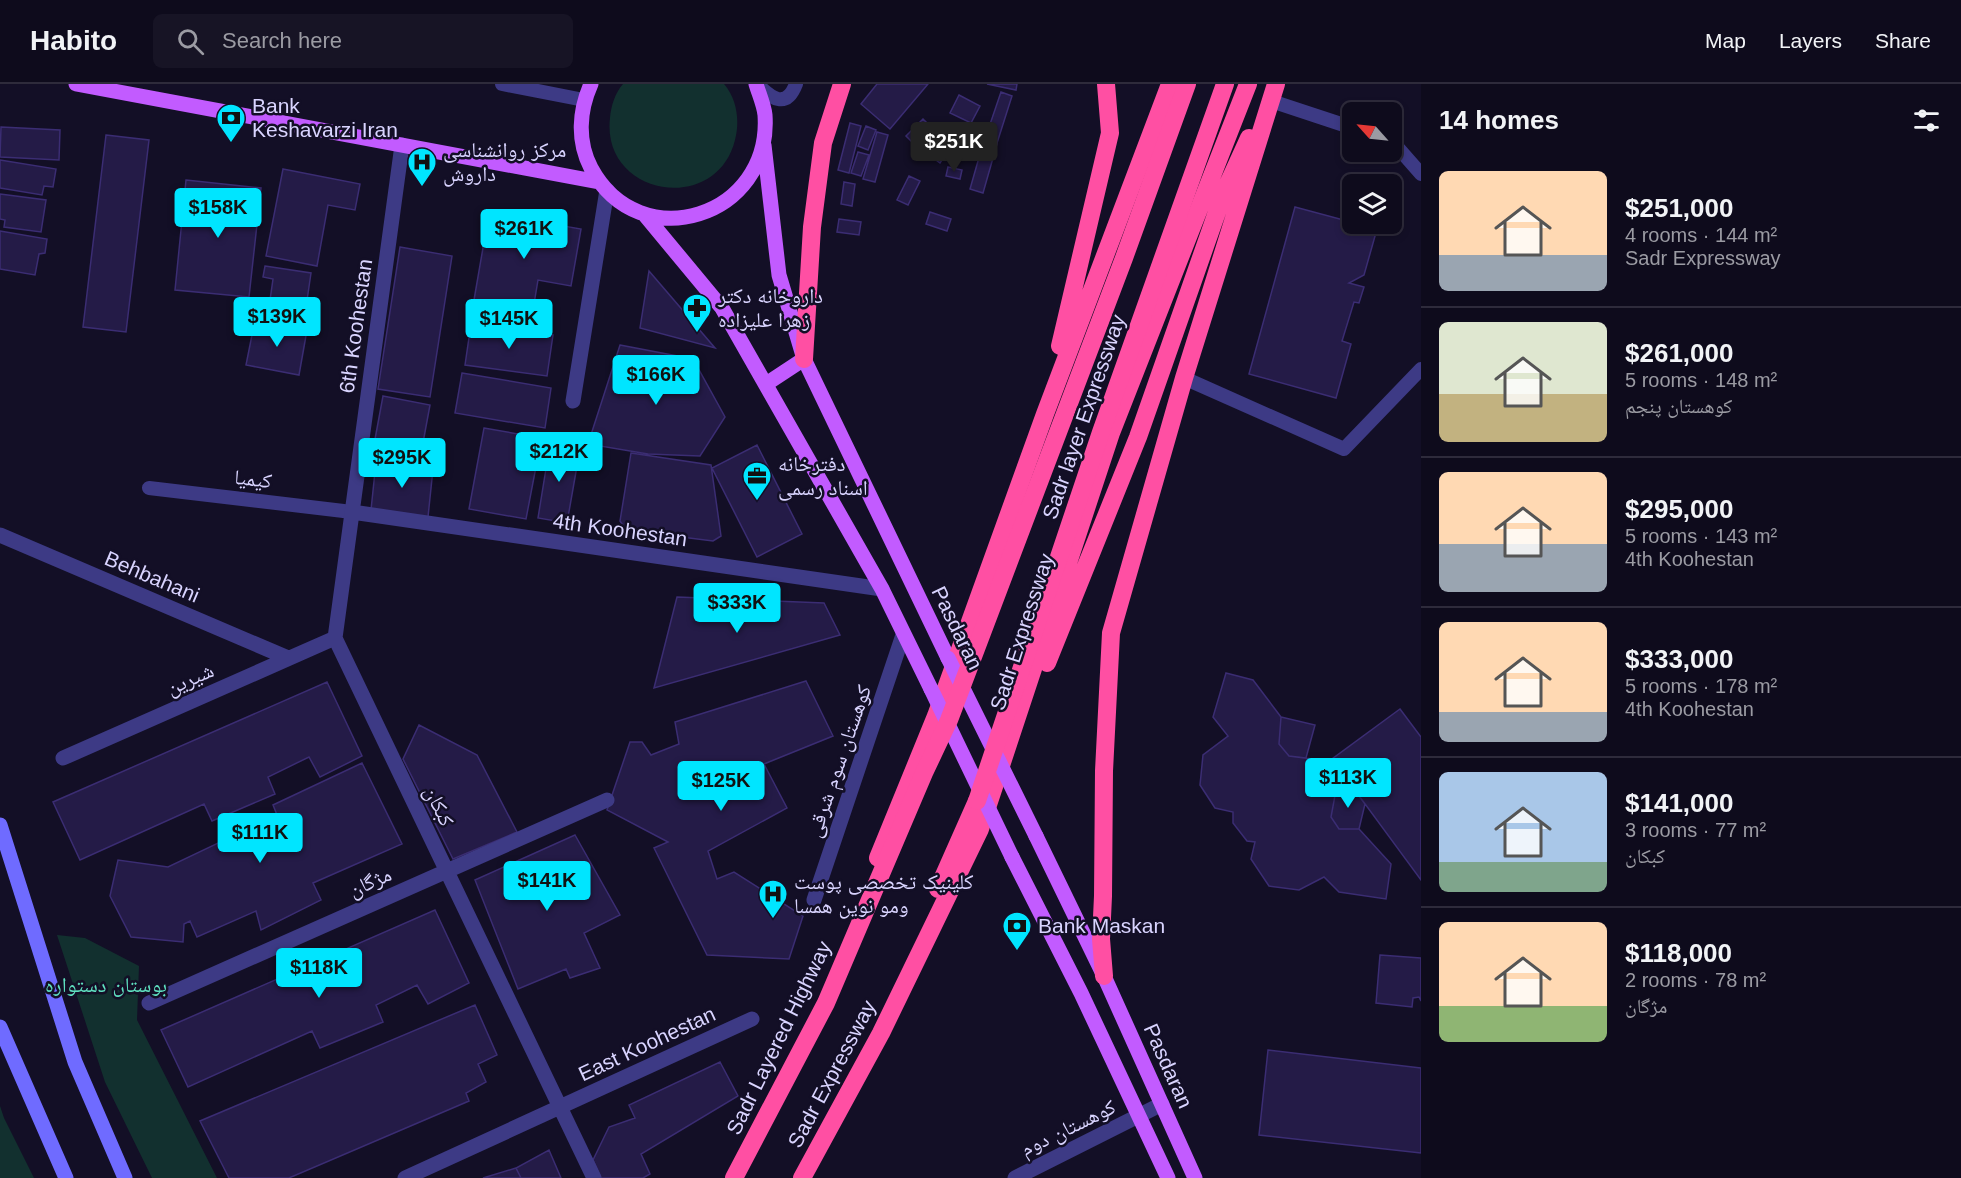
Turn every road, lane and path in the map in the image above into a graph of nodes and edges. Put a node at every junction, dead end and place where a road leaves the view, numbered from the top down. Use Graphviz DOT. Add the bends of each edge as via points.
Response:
graph roads {
  1 [pos="76,84"];
  2 [pos="502,84"];
  3 [pos="591,84"];
  4 [pos="756,84"];
  5 [pos="796,84"];
  6 [pos="842,84"];
  7 [pos="1106,84"];
  8 [pos="1170,84"];
  9 [pos="1187,84"];
  10 [pos="1225,84"];
  11 [pos="1248,84"];
  12 [pos="1274,90"];
  13 [pos="584,100"];
  14 [pos="1342,123"];
  15 [pos="402,145"];
  16 [pos="764,145"];
  17 [pos="1402,152"];
  18 [pos="1421,174"];
  19 [pos="603,186"];
  20 [pos="644,214"];
  21 [pos="804,359"];
  22 [pos="1421,369"];
  23 [pos="1184,378"];
  24 [pos="766,384"];
  25 [pos="573,401"];
  26 [pos="1045,414"];
  27 [pos="149,488"];
  28 [pos="352,512"];
  29 [pos="0,535"];
  30 [pos="882,589"];
  31 [pos="903,635"];
  32 [pos="335,638"];
  33 [pos="288,658"];
  34 [pos="63,758"];
  35 [pos="607,800"];
  36 [pos="0,825"];
  37 [pos="980,829"];
  38 [pos="446,871"];
  39 [pos="814,900"];
  40 [pos="1104,976"];
  41 [pos="1080,993"];
  42 [pos="149,1003"];
  43 [pos="752,1019"];
  44 [pos="0,1027"];
  45 [pos="1162,1104"];
  46 [pos="560,1107"];
  47 [pos="1140,1116"];
  48 [pos="66,1178"];
  49 [pos="125,1178"];
  50 [pos="405,1178"];
  51 [pos="594,1178"];
  52 [pos="724,1178"];
  53 [pos="734,1178"];
  54 [pos="794,1178"];
  55 [pos="802,1178"];
  56 [pos="1015,1178"];
  57 [pos="1168,1178"];
  58 [pos="1195,1178"];
  1 -- 15 [label="main road"];
  2 -- 13 [label="lane"];
  3 -- 13 [label="main road"];
  4 -- 5 [label="lane" via="769,96 782,100"];
  4 -- 16 [label="main road" via="765,113"];
  6 -- 21 [label="highway" via="823,143 812,226"];
  7 -- 26 [label="highway" via="1110,133"];
  8 -- 26 [label="highway"];
  9 -- 53 [label="highway, Sadr layer Expressway, bridge" via="949,720 826,1003"];
  10 -- 54 [label="highway, Sadr layer Expressway, bridge" via="1105,421 977,801 875,1031"];
  11 -- 37 [label="highway, Sadr Expressway" via="1111,433"];
  12 -- 14 [label="lane"];
  12 -- 23 [label="highway"];
  12 -- 37 [label="highway" via="1223,195 1138,437"];
  13 -- 19 [label="main road" via="580,128 583,147"];
  15 -- 19 [label="main road"];
  15 -- 28 [label="street, 6th Koohestan"];
  16 -- 20 [label="main road" via="752,174 732,197 714,208 674,219"];
  16 -- 21 [label="main road, Pasdaran" via="779,275"];
  17 -- 18 [label="lane"];
  19 -- 20 [label="main road" via="619,201"];
  19 -- 25 [label="street"];
  20 -- 24 [label="main road" via="722,309"];
  21 -- 24 [label="main road"];
  21 -- 40 [label="main road, Pasdaran, bridge"];
  22 -- 23 [label="lane" via="1344,449"];
  23 -- 40 [label="highway" via="1111,633 1104,771"];
  24 -- 30 [label="main road"];
  26 -- 52 [label="highway" via="936,716 820,1000"];
  27 -- 28 [label="lane, کیمیا"];
  28 -- 30 [label="street, 4th Koohestan"];
  28 -- 32 [label="street"];
  29 -- 33 [label="street, Behbahani"];
  30 -- 31 [label="main road"];
  31 -- 39 [label="street, کوهستان سوم شرقی"];
  31 -- 41 [label="main road, bridge"];
  32 -- 33 [label="street, شیرین"];
  32 -- 38 [label="street, کبکان"];
  33 -- 34 [label="street, شیرین"];
  35 -- 38 [label="street, مژگان"];
  36 -- 49 [label="main road" via="75,1062"];
  37 -- 55 [label="highway, Sadr Expressway" via="881,1034"];
  38 -- 42 [label="street, مژگان"];
  38 -- 46 [label="street, کبکان"];
  40 -- 41 [label="main road"];
  40 -- 45 [label="main road, Pasdaran"];
  41 -- 47 [label="main road"];
  43 -- 46 [label="street, East Koohestan"];
  44 -- 48 [label="main road"];
  45 -- 47 [label="street, کوهستان دوم"];
  45 -- 58 [label="main road, Pasdaran"];
  46 -- 50 [label="street, East Koohestan"];
  46 -- 51 [label="street, کبکان"];
  47 -- 56 [label="street, کوهستان دوم"];
  47 -- 57 [label="main road"];
}
